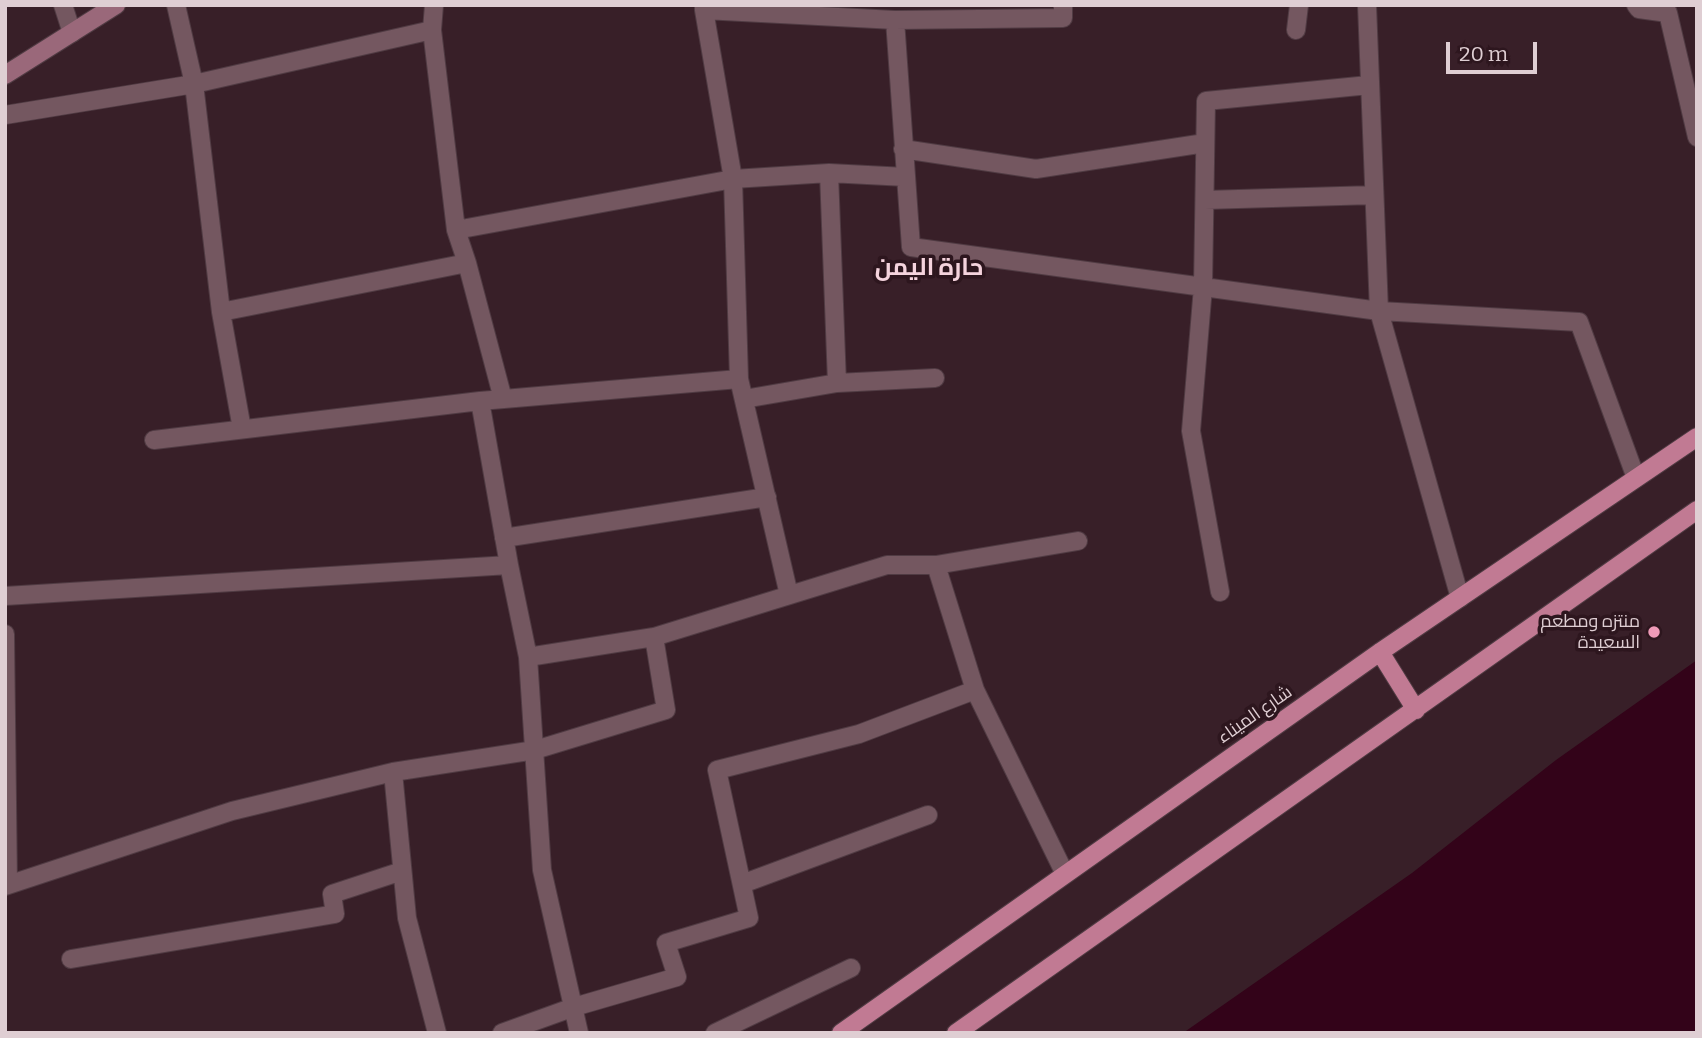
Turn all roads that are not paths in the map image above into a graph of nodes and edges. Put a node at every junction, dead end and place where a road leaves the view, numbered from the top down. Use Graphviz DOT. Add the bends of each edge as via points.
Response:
graph roads {
  1 [pos="63,5"];
  2 [pos="116,5"];
  3 [pos="176,5"];
  4 [pos="434,5"];
  5 [pos="1063,5"];
  6 [pos="1298,5"];
  7 [pos="1367,5"];
  8 [pos="1636,5"];
  9 [pos="704,8"];
  10 [pos="895,20"];
  11 [pos="432,30"];
  12 [pos="1296,30"];
  13 [pos="72,33"];
  14 [pos="5,75"];
  15 [pos="194,84"];
  16 [pos="1370,85"];
  17 [pos="5,115"];
  18 [pos="1697,137"];
  19 [pos="1205,143"];
  20 [pos="903,149"];
  21 [pos="829,173"];
  22 [pos="906,177"];
  23 [pos="733,179"];
  24 [pos="1374,195"];
  25 [pos="1205,200"];
  26 [pos="456,230"];
  27 [pos="467,263"];
  28 [pos="1203,287"];
  29 [pos="1379,311"];
  30 [pos="221,312"];
  31 [pos="935,378"];
  32 [pos="739,379"];
  33 [pos="837,383"];
  34 [pos="503,399"];
  35 [pos="744,399"];
  36 [pos="480,401"];
  37 [pos="242,429"];
  38 [pos="1697,437"];
  39 [pos="154,440"];
  40 [pos="1636,478"];
  41 [pos="767,498"];
  42 [pos="1697,510"];
  43 [pos="504,538"];
  44 [pos="1078,541"];
  45 [pos="509,565"];
  46 [pos="936,565"];
  47 [pos="1220,592"];
  48 [pos="789,595"];
  49 [pos="5,596"];
  50 [pos="1460,598"];
  51 [pos="5,634"];
  52 [pos="654,638"];
  53 [pos="1380,652"];
  54 [pos="528,657"];
  55 [pos="975,690"];
  56 [pos="1416,710"];
  57 [pos="535,750"];
  58 [pos="393,772"];
  59 [pos="7,782"];
  60 [pos="928,815"];
  61 [pos="402,871"];
  62 [pos="1065,874"];
  63 [pos="743,884"];
  64 [pos="7,886"];
  65 [pos="71,959"];
  66 [pos="851,968"];
  67 [pos="575,1007"];
  68 [pos="437,1033"];
  69 [pos="502,1033"];
  70 [pos="579,1033"];
  71 [pos="715,1033"];
  72 [pos="841,1033"];
  73 [pos="956,1033"];
  1 -- 13 [label="street"];
  2 -- 13 [label="street"];
  3 -- 15 [label="street"];
  4 -- 11 [label="street"];
  5 -- 10 [label="street" via="1063,18"];
  6 -- 12 [label="street"];
  7 -- 16 [label="street"];
  8 -- 18 [label="street" via="1668,13"];
  9 -- 10 [label="street"];
  9 -- 23 [label="street"];
  10 -- 20 [label="street"];
  11 -- 15 [label="street"];
  11 -- 26 [label="street"];
  13 -- 14 [label="street"];
  15 -- 17 [label="street"];
  15 -- 30 [label="street"];
  16 -- 19 [label="street" via="1206,101"];
  16 -- 24 [label="street"];
  19 -- 20 [label="street" via="1036,169"];
  19 -- 25 [label="street"];
  20 -- 22 [label="street"];
  21 -- 22 [label="street"];
  21 -- 23 [label="street"];
  21 -- 33 [label="street"];
  22 -- 28 [label="street" via="911,247"];
  23 -- 26 [label="street"];
  23 -- 32 [label="street"];
  24 -- 25 [label="street"];
  24 -- 29 [label="street"];
  25 -- 28 [label="street"];
  26 -- 27 [label="street"];
  27 -- 30 [label="street"];
  27 -- 34 [label="street"];
  28 -- 29 [label="street"];
  28 -- 47 [label="street" via="1191,431"];
  29 -- 40 [label="street" via="1579,322"];
  29 -- 50 [label="street"];
  30 -- 37 [label="street"];
  31 -- 33 [label="street"];
  32 -- 34 [label="street"];
  32 -- 35 [label="street"];
  33 -- 35 [label="street"];
  34 -- 36 [label="street"];
  35 -- 41 [label="street"];
  36 -- 37 [label="street"];
  36 -- 43 [label="street"];
  37 -- 39 [label="street"];
  38 -- 40 [label="main road, شارع الميناء"];
  40 -- 50 [label="main road, شارع الميناء"];
  41 -- 43 [label="street"];
  41 -- 48 [label="street"];
  42 -- 56 [label="main road"];
  43 -- 45 [label="street"];
  44 -- 46 [label="street"];
  45 -- 49 [label="street"];
  45 -- 54 [label="street"];
  46 -- 48 [label="street" via="887,565"];
  46 -- 55 [label="street"];
  48 -- 52 [label="street"];
  50 -- 53 [label="main road, شارع الميناء"];
  51 -- 59 [label="street"];
  52 -- 54 [label="street"];
  52 -- 57 [label="street" via="666,710"];
  53 -- 56 [label="main road"];
  53 -- 62 [label="main road, شارع الميناء"];
  54 -- 57 [label="street"];
  55 -- 62 [label="street"];
  55 -- 63 [label="street" via="859,734 717,770"];
  56 -- 73 [label="main road"];
  57 -- 58 [label="street"];
  57 -- 67 [label="street" via="542,870"];
  58 -- 61 [label="street"];
  58 -- 64 [label="street" via="232,811"];
  59 -- 64 [label="street"];
  60 -- 63 [label="street"];
  61 -- 65 [label="street" via="332,894 335,914"];
  61 -- 68 [label="street" via="407,918"];
  62 -- 72 [label="main road, شارع الميناء"];
  63 -- 67 [label="street" via="749,918 666,943 677,977"];
  66 -- 71 [label="street"];
  67 -- 69 [label="street"];
  67 -- 70 [label="street"];
}
